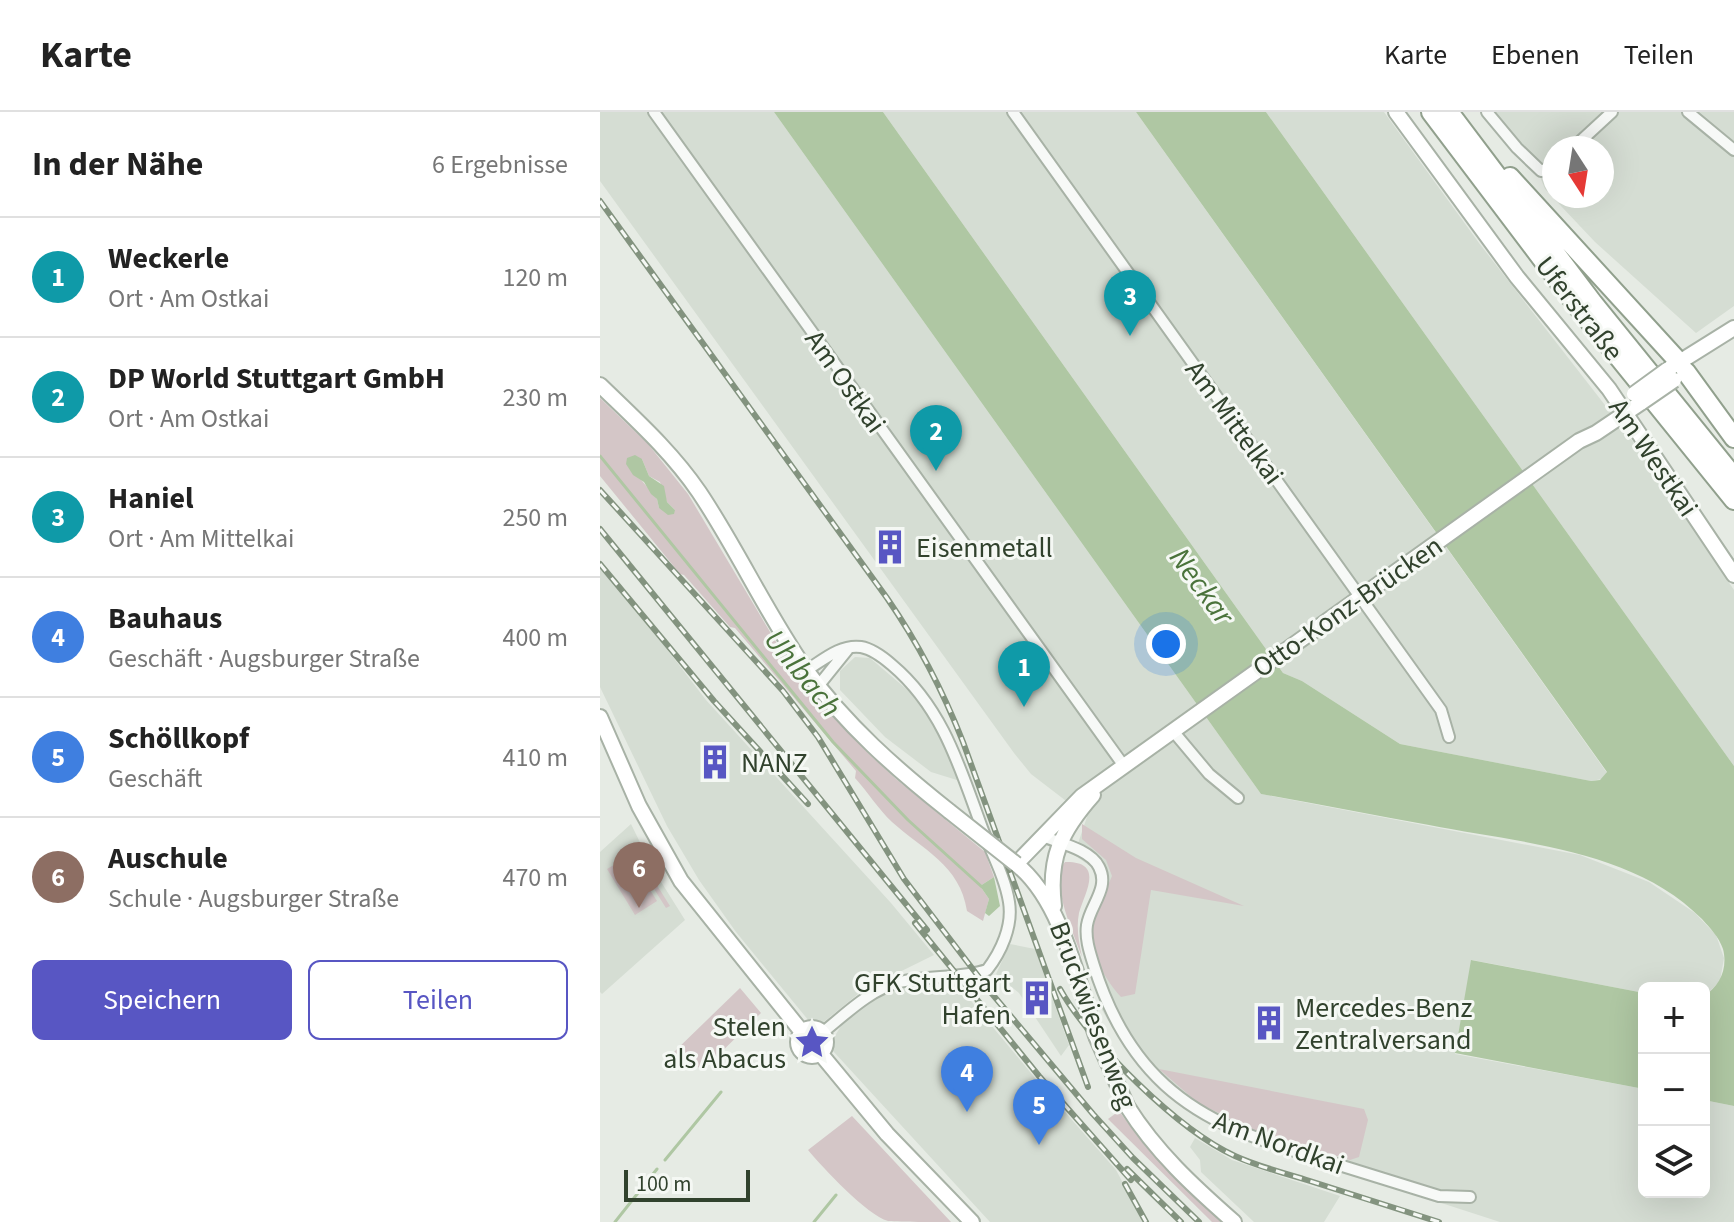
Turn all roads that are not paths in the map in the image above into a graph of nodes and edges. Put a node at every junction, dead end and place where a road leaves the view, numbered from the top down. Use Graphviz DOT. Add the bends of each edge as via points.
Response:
graph roads {
  1 [pos="654,112"];
  2 [pos="1013,112"];
  3 [pos="1396,112"];
  4 [pos="1431,112"];
  5 [pos="1449,112"];
  6 [pos="1487,112"];
  7 [pos="1612,112"];
  8 [pos="1688,112"];
  9 [pos="1586,136"];
  10 [pos="1734,150"];
  11 [pos="1482,157"];
  12 [pos="1542,171"];
  13 [pos="1734,328"];
  14 [pos="1734,336"];
  15 [pos="1690,362"];
  16 [pos="600,385"];
  17 [pos="1623,408"];
  18 [pos="1734,438"];
  19 [pos="1734,477"];
  20 [pos="1734,500"];
  21 [pos="1734,575"];
  22 [pos="1361,597"];
  23 [pos="848,649"];
  24 [pos="807,670"];
  25 [pos="819,685"];
  26 [pos="600,717"];
  27 [pos="1179,726"];
  28 [pos="1449,737"];
  29 [pos="1120,769"];
  30 [pos="1238,798"];
  31 [pos="1080,804"];
  32 [pos="1042,836"];
  33 [pos="1057,850"];
  34 [pos="1021,868"];
  35 [pos="1055,914"];
  36 [pos="802,1032"];
  37 [pos="822,1033"];
  38 [pos="820,1053"];
  39 [pos="1470,1197"];
  40 [pos="972,1222"];
  41 [pos="1234,1222"];
  1 -- 29 [label="street, Am Ostkai"];
  2 -- 22 [label="street, Am Mittelkai"];
  3 -- 17 [label="main road, Am Westkai" via="1517,277"];
  4 -- 20 [label="highway, Uferstraße" via="1582,312"];
  5 -- 11 [label="highway, Uferstraße"];
  6 -- 12 [label="street"];
  7 -- 9 [label="street"];
  8 -- 10 [label="street"];
  11 -- 15 [label="highway" via="1499,166"];
  11 -- 19 [label="highway, Uferstraße"];
  13 -- 15 [label="main road, Otto-Konz-Brücken"];
  14 -- 15 [label="main road, Otto-Konz-Brücken"];
  15 -- 17 [label="main road, Otto-Konz-Brücken, bridge"];
  15 -- 18 [label="highway"];
  16 -- 24 [label="main road, Bruckwiesenweg" via="679,464"];
  17 -- 21 [label="main road, Am Westkai"];
  17 -- 22 [label="main road, Otto-Konz-Brücken"];
  22 -- 27 [label="main road, Otto-Konz-Brücken"];
  22 -- 28 [label="street, Am Mittelkai" via="1441,710"];
  23 -- 24 [label="street"];
  23 -- 25 [label="street"];
  23 -- 37 [label="street" via="867,648 883,657 916,688 939,720 954,749 1010,913 997,958 987,970 885,987"];
  24 -- 25 [label="main road, Bruckwiesenweg"];
  25 -- 34 [label="main road, Bruckwiesenweg, bridge" via="873,748"];
  26 -- 36 [label="main road" via="639,806 681,881"];
  27 -- 29 [label="main road, Otto-Konz-Brücken"];
  27 -- 30 [label="street" via="1209,774"];
  29 -- 31 [label="main road, Otto-Konz-Brücken"];
  31 -- 32 [label="main road, Otto-Konz-Brücken"];
  31 -- 33 [label="main road, Otto-Konz-Brücken"];
  32 -- 33 [label="street, Am Nordkai"];
  32 -- 34 [label="main road, Otto-Konz-Brücken"];
  33 -- 34 [label="main road" via="1047,863"];
  33 -- 35 [label="main road" via="1051,885"];
  33 -- 39 [label="street, Am Nordkai" via="1086,854 1098,865 1101,889 1087,928 1102,993 1130,1044 1166,1086 1205,1115 1247,1136 1439,1196"];
  34 -- 35 [label="main road, Bruckwiesenweg"];
  35 -- 41 [label="main road, Bruckwiesenweg, bridge" via="1100,1046 1127,1106 1168,1162"];
  36 -- 37 [label="main road" via="812,1028"];
  36 -- 38 [label="main road" via="801,1051 810,1056"];
  37 -- 38 [label="main road" via="826,1043"];
  38 -- 40 [label="main road" via="887,1134"];
}
